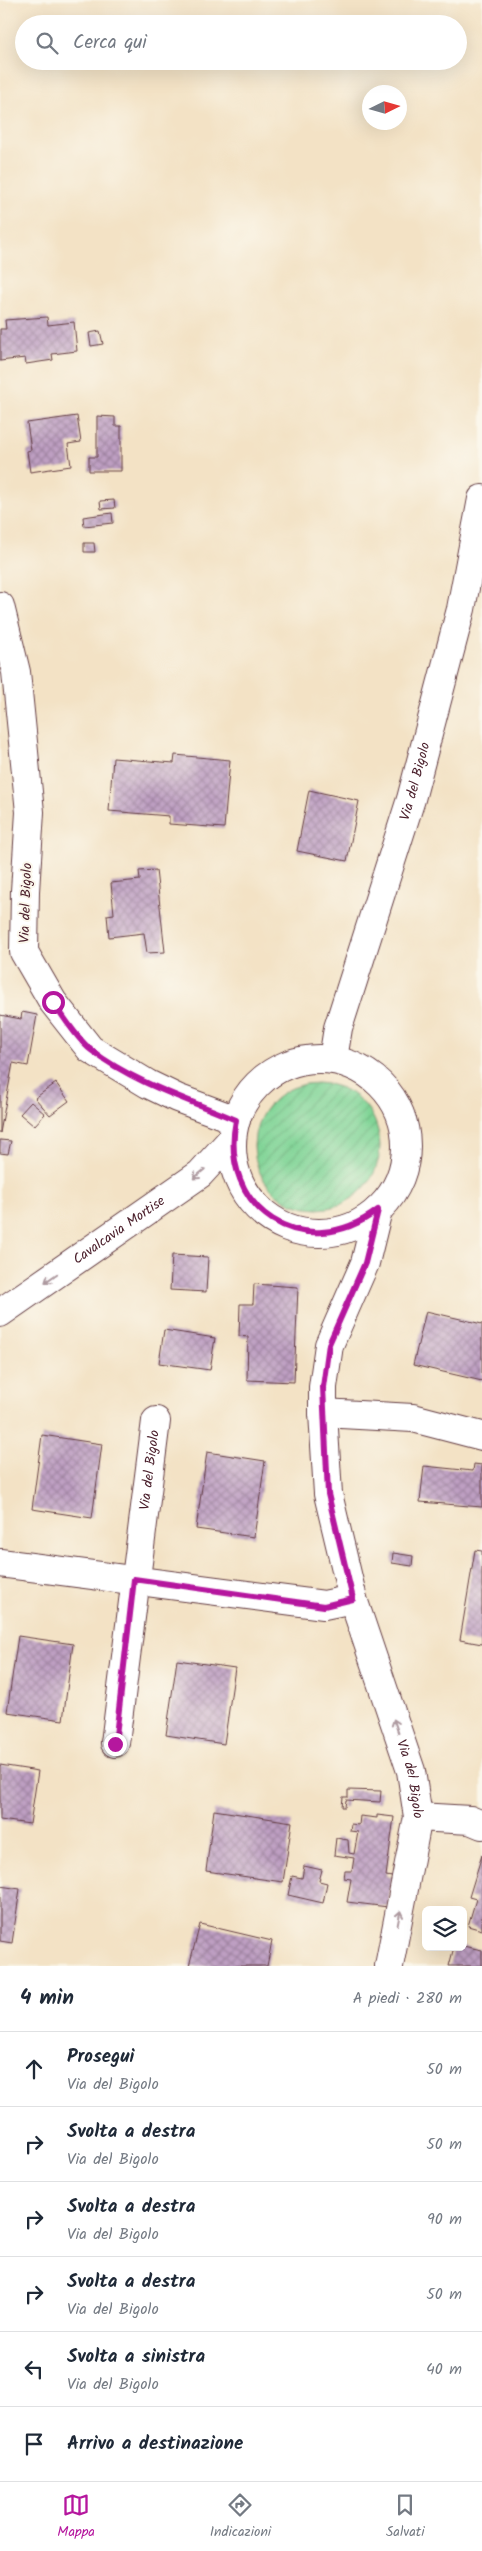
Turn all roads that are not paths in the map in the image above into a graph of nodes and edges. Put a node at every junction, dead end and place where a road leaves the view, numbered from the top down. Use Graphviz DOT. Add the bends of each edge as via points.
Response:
graph roads {
  1 [pos="482,499"];
  2 [pos="0,606"];
  3 [pos="333,1059"];
  4 [pos="234,1129"];
  5 [pos="378,1210"];
  6 [pos="0,1313"];
  7 [pos="323,1414"];
  8 [pos="156,1421"];
  9 [pos="482,1436"];
  10 [pos="0,1563"];
  11 [pos="134,1579"];
  12 [pos="353,1599"];
  13 [pos="115,1744"];
  14 [pos="418,1817"];
  15 [pos="482,1824"];
  16 [pos="389,1966"];
  1 -- 3 [label="street, Via del Bigolo" via="461,609 411,799 338,1028"];
  2 -- 4 [label="street, Via del Bigolo" via="16,672 30,812 24,952 53,1002 90,1049"];
  3 -- 4 [label="street, Via del Bigolo" via="298,1061 273,1072 253,1088 243,1103"];
  3 -- 5 [label="street, Via del Bigolo" via="352,1064 384,1087 403,1121 405,1159 400,1178"];
  4 -- 5 [label="street, Via del Bigolo" via="233,1157 244,1189 253,1203 281,1224 314,1233 331,1232 348,1228"];
  4 -- 6 [label="street, Cavalcavia Mortise, one-way" via="200,1174"];
  5 -- 7 [label="street, Via del Bigolo" via="365,1263 329,1344"];
  7 -- 9 [label="street" via="414,1418"];
  7 -- 12 [label="street, Via del Bigolo" via="328,1494"];
  8 -- 11 [label="street, Via del Bigolo"];
  10 -- 11 [label="street"];
  11 -- 12 [label="street" via="324,1606"];
  11 -- 13 [label="street, Via del Bigolo"];
  14 -- 12 [label="street, Via del Bigolo, one-way" via="411,1771"];
  14 -- 15 [label="street" via="470,1820"];
  16 -- 14 [label="street, Via del Bigolo, one-way"];
}
